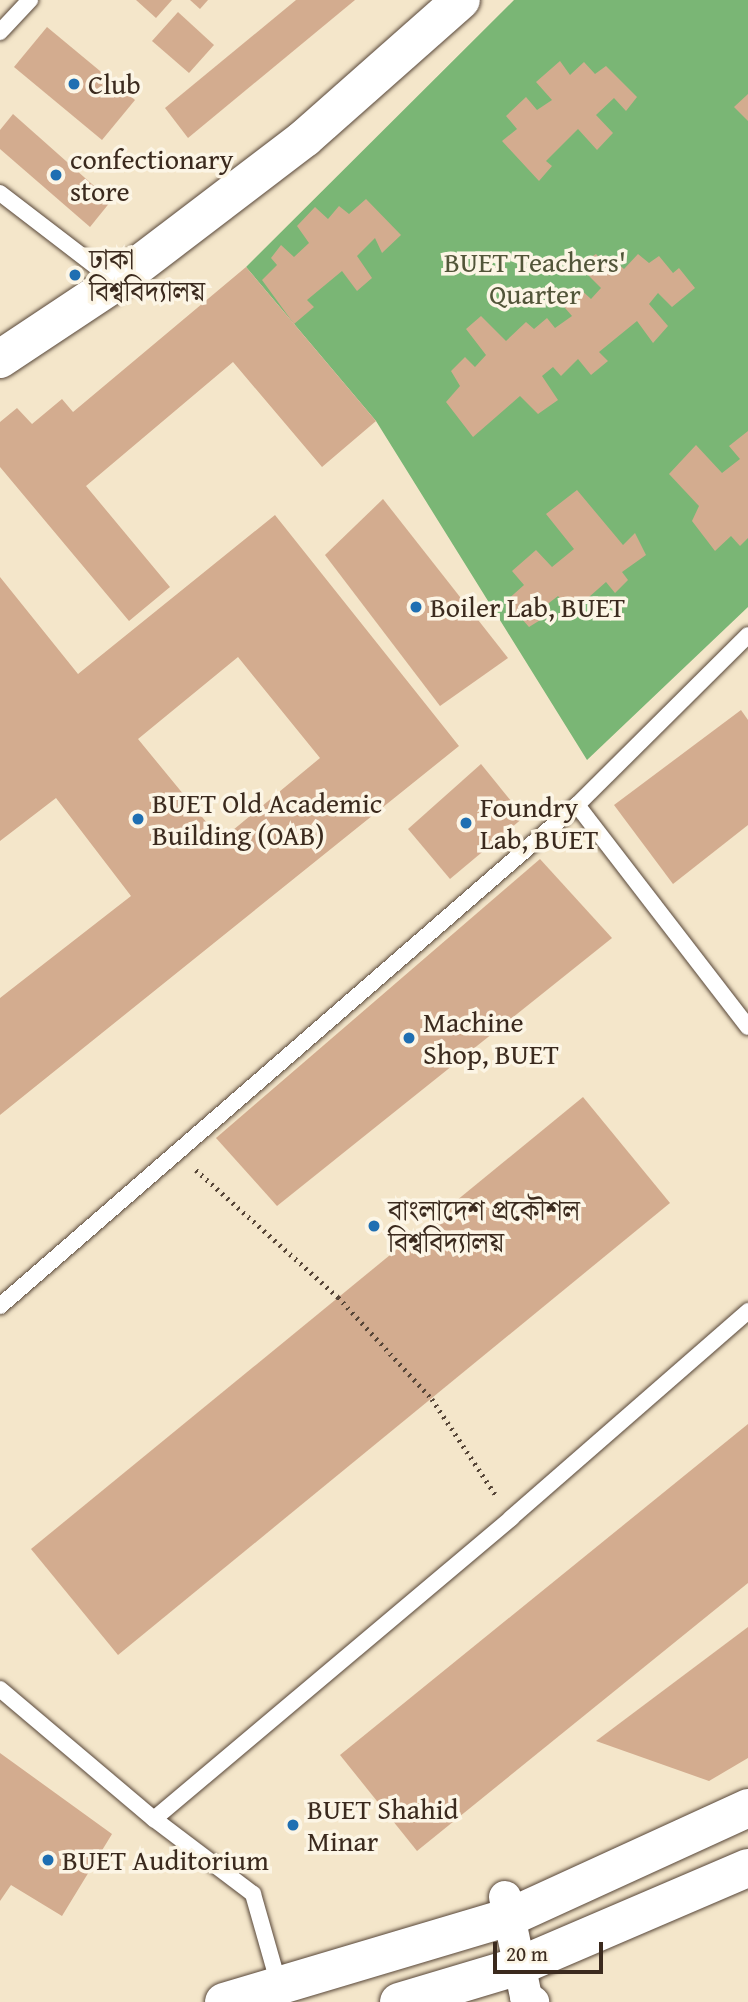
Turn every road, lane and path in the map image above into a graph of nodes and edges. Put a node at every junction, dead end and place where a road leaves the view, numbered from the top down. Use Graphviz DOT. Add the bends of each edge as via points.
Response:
graph roads {
  1 [pos="30,0"];
  2 [pos="461,0"];
  3 [pos="0,33"];
  4 [pos="0,193"];
  5 [pos="116,282"];
  6 [pos="0,359"];
  7 [pos="748,635"];
  8 [pos="577,805"];
  9 [pos="748,1027"];
  10 [pos="177,1153"];
  11 [pos="0,1306"];
  12 [pos="748,1311"];
  13 [pos="511,1518"];
  14 [pos="0,1689"];
  15 [pos="748,1808"];
  16 [pos="154,1819"];
  17 [pos="748,1868"];
  18 [pos="508,1907"];
  19 [pos="519,1966"];
  20 [pos="284,1994"];
  21 [pos="224,2002"];
  22 [pos="399,2002"];
  23 [pos="533,2002"];
  1 -- 3 [label="lane"];
  2 -- 5 [label="main road" via="305,138"];
  4 -- 5 [label="lane"];
  5 -- 6 [label="main road"];
  7 -- 8 [label="lane"];
  8 -- 9 [label="lane"];
  8 -- 10 [label="lane"];
  10 -- 11 [label="lane"];
  10 -- 13 [label="path" via="338,1297 413,1378 432,1399"];
  12 -- 13 [label="lane"];
  13 -- 16 [label="lane"];
  14 -- 16 [label="lane"];
  15 -- 18 [label="main road"];
  16 -- 20 [label="lane" via="253,1894"];
  17 -- 19 [label="main road"];
  18 -- 19 [label="street"];
  18 -- 20 [label="main road"];
  19 -- 22 [label="main road"];
  19 -- 23 [label="street" via="526,1997"];
  20 -- 21 [label="main road"];
}
